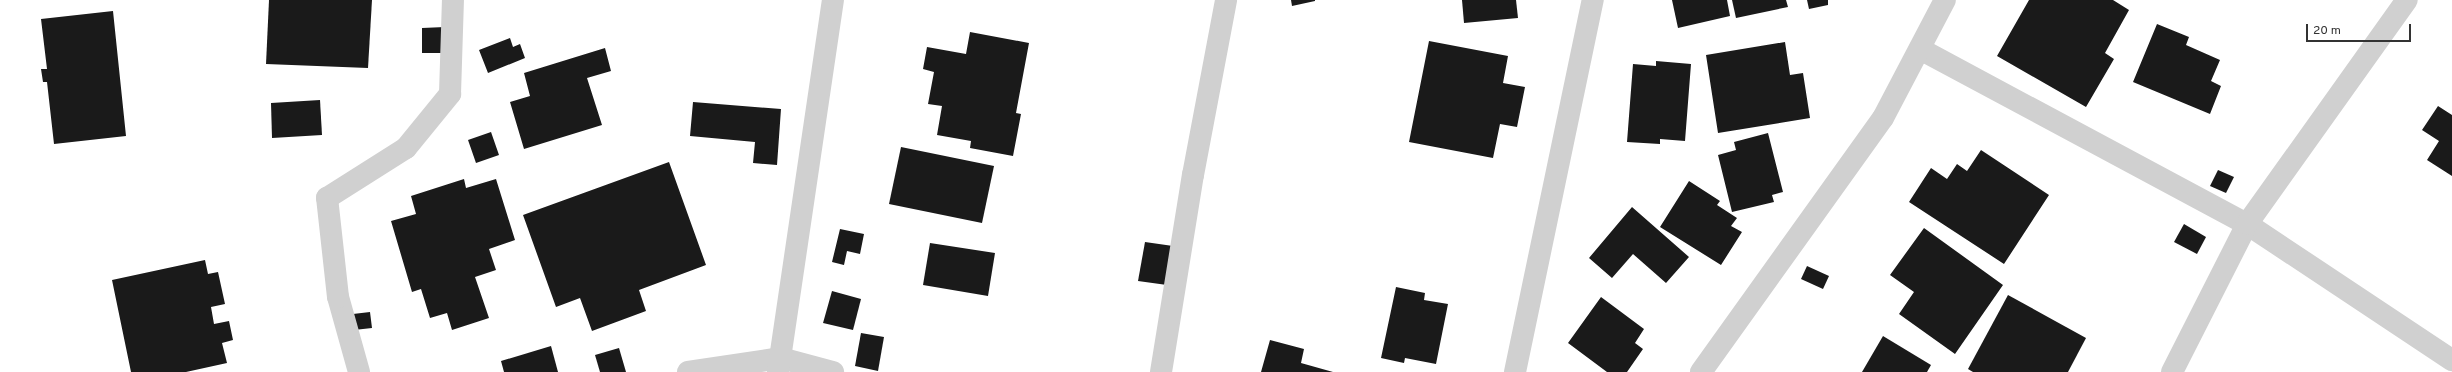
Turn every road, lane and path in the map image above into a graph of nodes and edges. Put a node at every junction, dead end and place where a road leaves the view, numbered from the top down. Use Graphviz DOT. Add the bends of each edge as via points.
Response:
graph roads {
  1 [pos="453,0"];
  2 [pos="833,0"];
  3 [pos="1226,0"];
  4 [pos="1593,0"];
  5 [pos="1945,0"];
  6 [pos="2407,0"];
  7 [pos="1920,48"];
  8 [pos="2247,224"];
  9 [pos="2452,360"];
  10 [pos="779,365"];
  11 [pos="359,372"];
  12 [pos="688,372"];
  13 [pos="833,372"];
  14 [pos="1161,372"];
  15 [pos="1515,372"];
  16 [pos="1701,372"];
  17 [pos="2172,372"];
  1 -- 11 [label="street" via="450,94 406,148 327,198 338,297"];
  2 -- 10 [label="street"];
  3 -- 14 [label="street" via="1193,175"];
  4 -- 15 [label="street"];
  5 -- 7 [label="street"];
  6 -- 8 [label="street"];
  7 -- 8 [label="street"];
  7 -- 16 [label="street" via="1883,118"];
  8 -- 9 [label="street"];
  8 -- 17 [label="street"];
  10 -- 12 [label="street"];
  10 -- 13 [label="street"];
}
